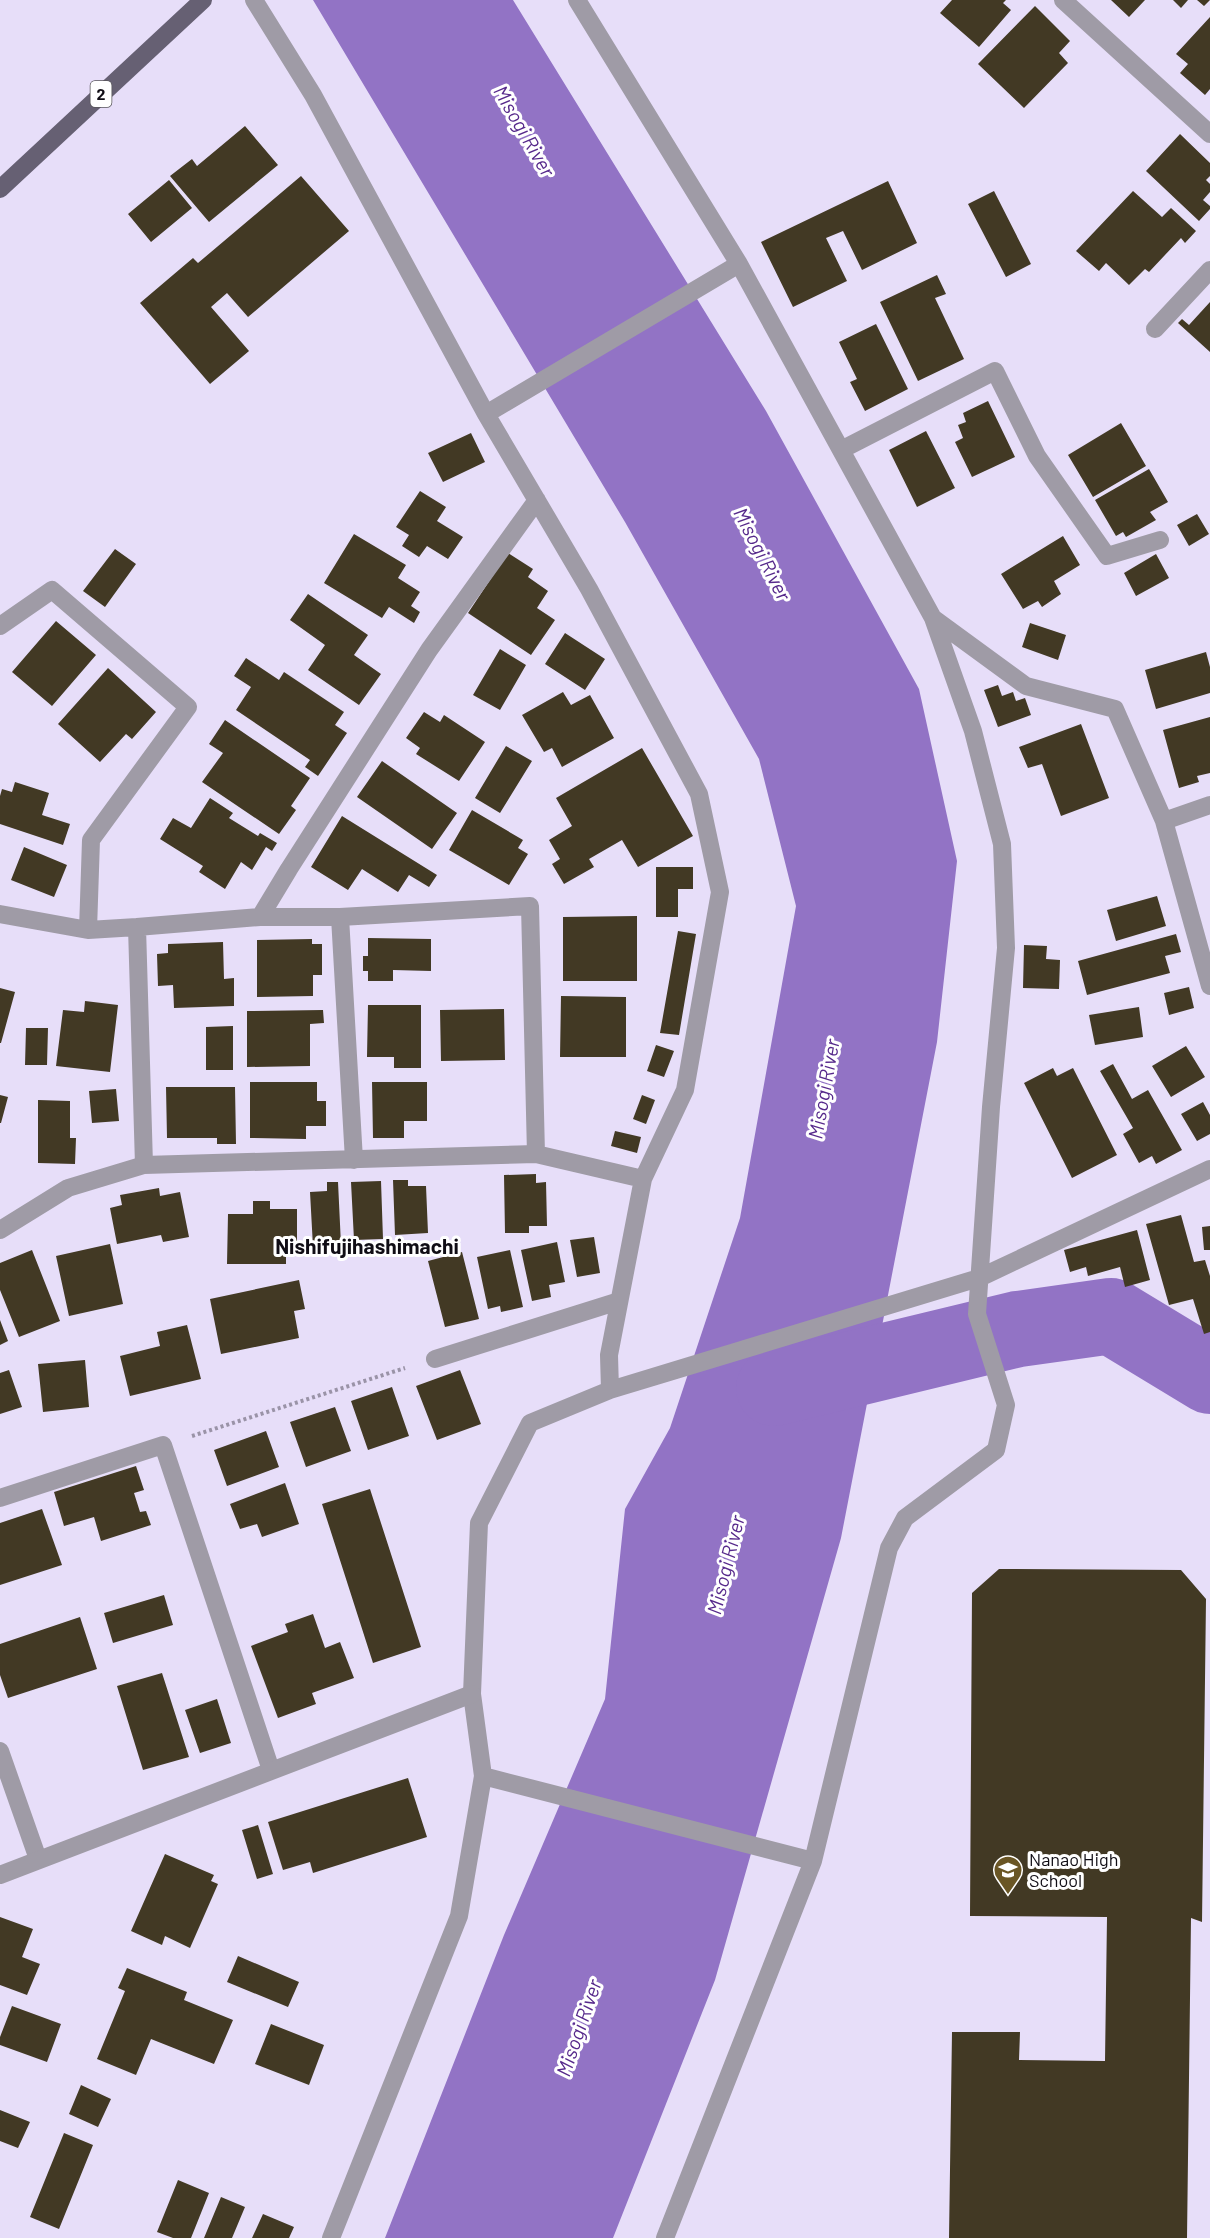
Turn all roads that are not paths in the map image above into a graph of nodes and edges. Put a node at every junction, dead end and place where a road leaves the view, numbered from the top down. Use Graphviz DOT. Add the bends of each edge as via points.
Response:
graph roads {
  1 [pos="203,0"];
  2 [pos="254,0"];
  3 [pos="576,0"];
  4 [pos="1063,0"];
  5 [pos="1210,134"];
  6 [pos="0,189"];
  7 [pos="739,264"];
  8 [pos="1210,270"];
  9 [pos="1155,329"];
  10 [pos="486,414"];
  11 [pos="841,450"];
  12 [pos="537,500"];
  13 [pos="1160,540"];
  14 [pos="933,618"];
  15 [pos="0,626"];
  16 [pos="1210,805"];
  17 [pos="1164,821"];
  18 [pos="0,914"];
  19 [pos="340,916"];
  20 [pos="260,917"];
  21 [pos="137,927"];
  22 [pos="88,930"];
  23 [pos="1210,986"];
  24 [pos="536,1154"];
  25 [pos="354,1160"];
  26 [pos="144,1165"];
  27 [pos="1210,1169"];
  28 [pos="643,1179"];
  29 [pos="0,1230"];
  30 [pos="979,1278"];
  31 [pos="619,1301"];
  32 [pos="435,1359"];
  33 [pos="610,1390"];
  34 [pos="0,1498"];
  35 [pos="472,1694"];
  36 [pos="0,1751"];
  37 [pos="272,1770"];
  38 [pos="483,1776"];
  39 [pos="38,1859"];
  40 [pos="813,1861"];
  41 [pos="0,1875"];
  42 [pos="331,2238"];
  43 [pos="665,2238"];
  1 -- 6 [label="main road, 2"];
  2 -- 10 [label="street" via="313,95"];
  3 -- 7 [label="street"];
  4 -- 5 [label="street"];
  7 -- 10 [label="street"];
  7 -- 11 [label="street"];
  8 -- 9 [label="street"];
  10 -- 12 [label="street"];
  11 -- 13 [label="street" via="995,371 1037,456 1107,556"];
  11 -- 14 [label="street"];
  12 -- 20 [label="street" via="429,650"];
  12 -- 28 [label="street" via="699,794 720,892 685,1090"];
  14 -- 17 [label="street" via="1026,686 1115,710"];
  14 -- 30 [label="street" via="973,731 1002,844 1006,948"];
  15 -- 22 [label="street" via="52,590 188,707 91,840"];
  16 -- 17 [label="street"];
  17 -- 23 [label="street"];
  18 -- 22 [label="street"];
  19 -- 20 [label="street"];
  19 -- 24 [label="street" via="530,906"];
  19 -- 25 [label="street"];
  20 -- 21 [label="street"];
  21 -- 22 [label="street"];
  21 -- 26 [label="street"];
  24 -- 25 [label="street"];
  24 -- 28 [label="street"];
  25 -- 26 [label="street"];
  26 -- 29 [label="street" via="68,1188"];
  27 -- 30 [label="street"];
  28 -- 31 [label="street"];
  30 -- 33 [label="street"];
  30 -- 40 [label="street" via="977,1314 1006,1405 996,1449 905,1518 889,1548"];
  31 -- 32 [label="street"];
  31 -- 33 [label="street" via="609,1355"];
  33 -- 35 [label="street" via="530,1423 479,1523"];
  34 -- 37 [label="street" via="163,1445"];
  35 -- 37 [label="street"];
  35 -- 38 [label="street"];
  36 -- 39 [label="street"];
  37 -- 39 [label="street"];
  38 -- 40 [label="street"];
  38 -- 42 [label="street" via="459,1916"];
  39 -- 41 [label="street"];
  40 -- 43 [label="street"];
}
